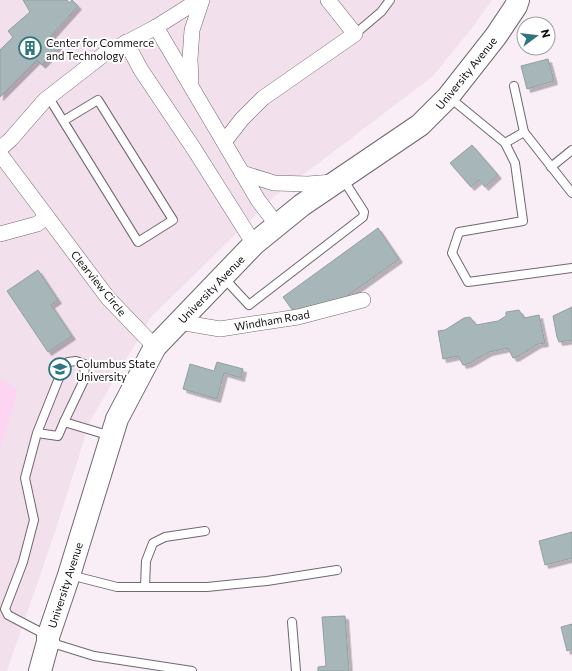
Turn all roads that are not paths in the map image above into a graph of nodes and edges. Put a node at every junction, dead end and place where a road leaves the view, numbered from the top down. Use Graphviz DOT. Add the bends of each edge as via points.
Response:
graph roads {
  1 [pos="200,0"];
  2 [pos="328,0"];
  3 [pos="390,0"];
  4 [pos="518,0"];
  5 [pos="156,27"];
  6 [pos="355,34"];
  7 [pos="126,42"];
  8 [pos="191,85"];
  9 [pos="514,86"];
  10 [pos="448,97"];
  11 [pos="49,98"];
  12 [pos="63,121"];
  13 [pos="524,132"];
  14 [pos="224,142"];
  15 [pos="505,143"];
  16 [pos="0,149"];
  17 [pos="572,150"];
  18 [pos="0,154"];
  19 [pos="551,167"];
  20 [pos="242,173"];
  21 [pos="340,180"];
  22 [pos="572,193"];
  23 [pos="47,217"];
  24 [pos="276,225"];
  25 [pos="0,234"];
  26 [pos="254,244"];
  27 [pos="572,268"];
  28 [pos="222,277"];
  29 [pos="363,300"];
  30 [pos="179,322"];
  31 [pos="155,347"];
  32 [pos="64,422"];
  33 [pos="37,433"];
  34 [pos="112,436"];
  35 [pos="205,531"];
  36 [pos="337,570"];
  37 [pos="69,575"];
  38 [pos="145,587"];
  39 [pos="292,622"];
  40 [pos="48,640"];
  41 [pos="40,671"];
  42 [pos="192,671"];
  43 [pos="296,671"];
  1 -- 5 [label="street"];
  1 -- 8 [label="street" via="192,30"];
  2 -- 6 [label="street"];
  3 -- 6 [label="lane" via="381,12"];
  4 -- 10 [label="main road, University Avenue" via="496,36"];
  5 -- 7 [label="street"];
  5 -- 8 [label="street"];
  6 -- 14 [label="street" via="263,98"];
  7 -- 11 [label="street" via="103,55"];
  7 -- 26 [label="street" via="141,70"];
  8 -- 14 [label="street"];
  9 -- 13 [label="lane"];
  10 -- 15 [label="lane"];
  10 -- 21 [label="main road, University Avenue" via="420,125"];
  11 -- 12 [label="lane"];
  11 -- 16 [label="street"];
  12 -- 12 [label="lane" via="138,242 173,220 98,100"];
  13 -- 15 [label="lane"];
  13 -- 19 [label="lane"];
  14 -- 20 [label="street"];
  15 -- 27 [label="lane" via="515,163 523,221 459,232 452,253 468,282"];
  17 -- 19 [label="lane"];
  18 -- 23 [label="street, Clearview Circle"];
  19 -- 22 [label="lane"];
  20 -- 21 [label="street" via="274,183 308,184"];
  20 -- 24 [label="street"];
  21 -- 24 [label="main road, University Avenue"];
  21 -- 28 [label="lane" via="364,212 363,217 249,305"];
  23 -- 25 [label="street" via="37,224"];
  23 -- 31 [label="street, Clearview Circle" via="108,298"];
  24 -- 26 [label="main road, University Avenue"];
  26 -- 28 [label="main road, University Avenue"];
  28 -- 30 [label="main road, University Avenue"];
  29 -- 30 [label="street, Windham Road" via="298,317 220,329"];
  30 -- 31 [label="main road, University Avenue"];
  31 -- 34 [label="main road, University Avenue" via="117,419"];
  32 -- 33 [label="lane" via="58,436"];
  32 -- 33 [label="lane" via="85,378 84,364 76,361 68,362"];
  32 -- 34 [label="lane"];
  33 -- 40 [label="lane" via="25,478 34,520 23,562 5,609 8,615"];
  34 -- 37 [label="main road, University Avenue"];
  35 -- 38 [label="lane" via="165,537 153,544 146,561"];
  36 -- 38 [label="lane" via="206,587"];
  37 -- 38 [label="lane" via="117,587"];
  37 -- 40 [label="main road, University Avenue"];
  39 -- 43 [label="lane"];
  40 -- 41 [label="main road, University Avenue"];
  40 -- 42 [label="lane" via="94,656"];
}
